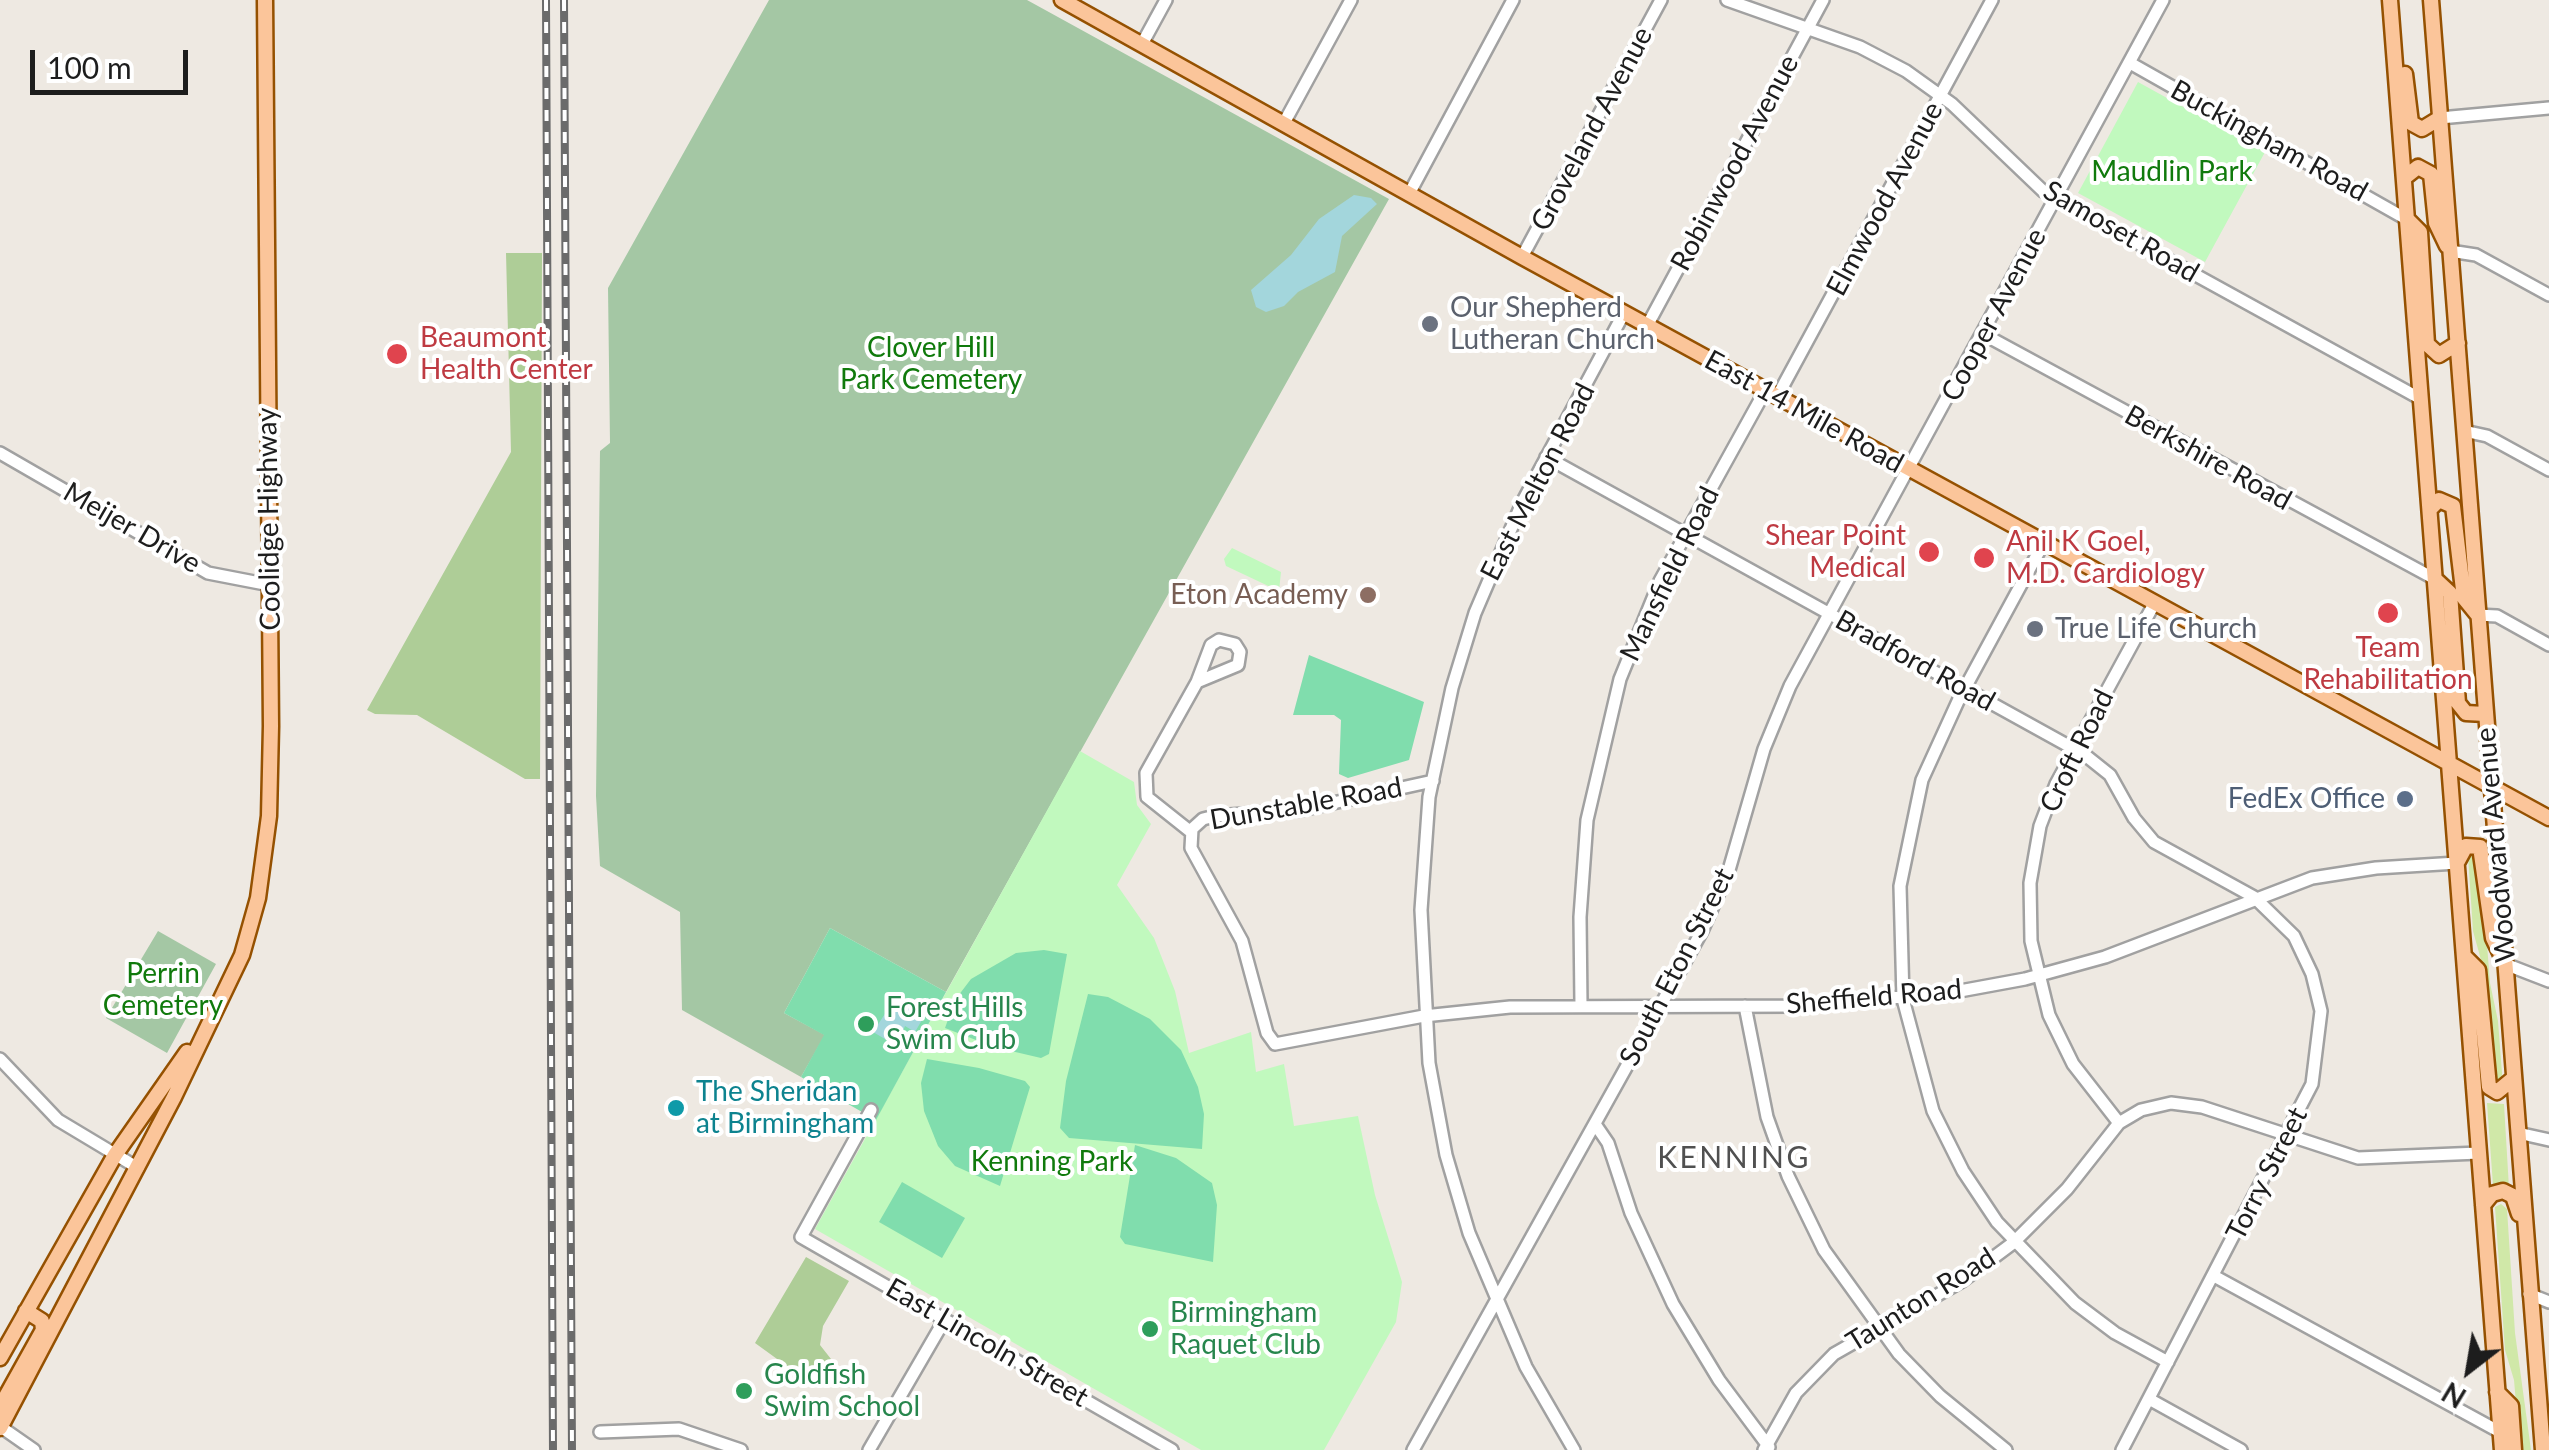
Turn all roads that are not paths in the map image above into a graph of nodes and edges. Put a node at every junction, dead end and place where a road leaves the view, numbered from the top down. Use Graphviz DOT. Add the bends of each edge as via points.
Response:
graph roads {
  1 [pos="265,0"];
  2 [pos="1062,0"];
  3 [pos="1166,0"];
  4 [pos="1351,0"];
  5 [pos="1512,0"];
  6 [pos="1661,0"];
  7 [pos="1727,0"];
  8 [pos="1823,0"];
  9 [pos="1992,0"];
  10 [pos="2164,0"];
  11 [pos="2390,0"];
  12 [pos="2428,4"];
  13 [pos="2392,26"];
  14 [pos="1807,28"];
  15 [pos="1142,44"];
  16 [pos="2130,63"];
  17 [pos="1941,95"];
  18 [pos="2546,110"];
  19 [pos="2440,118"];
  20 [pos="1284,123"];
  21 [pos="2404,178"];
  22 [pos="1409,194"];
  23 [pos="2057,199"];
  24 [pos="2408,220"];
  25 [pos="2450,251"];
  26 [pos="1522,258"];
  27 [pos="2549,295"];
  28 [pos="1624,313"];
  29 [pos="1646,326"];
  30 [pos="1984,334"];
  31 [pos="2458,343"];
  32 [pos="1771,394"];
  33 [pos="2421,399"];
  34 [pos="2464,431"];
  35 [pos="0,453"];
  36 [pos="1546,457"];
  37 [pos="2549,470"];
  38 [pos="1910,471"];
  39 [pos="2430,509"];
  40 [pos="1685,534"];
  41 [pos="2044,544"];
  42 [pos="2435,578"];
  43 [pos="270,585"];
  44 [pos="2154,604"];
  45 [pos="1830,614"];
  46 [pos="2477,615"];
  47 [pos="2549,644"];
  48 [pos="1197,682"];
  49 [pos="1964,688"];
  50 [pos="2485,714"];
  51 [pos="2074,748"];
  52 [pos="2448,764"];
  53 [pos="1432,782"];
  54 [pos="2492,788"];
  55 [pos="2549,818"];
  56 [pos="1190,836"];
  57 [pos="2456,863"];
  58 [pos="2254,897"];
  59 [pos="2464,956"];
  60 [pos="2505,964"];
  61 [pos="2038,976"];
  62 [pos="2549,981"];
  63 [pos="1903,998"];
  64 [pos="1582,1004"];
  65 [pos="1662,1004"];
  66 [pos="1745,1006"];
  67 [pos="1424,1016"];
  68 [pos="206,1025"];
  69 [pos="0,1059"];
  70 [pos="2514,1078"];
  71 [pos="871,1110"];
  72 [pos="1595,1124"];
  73 [pos="2119,1124"];
  74 [pos="2518,1132"];
  75 [pos="2286,1136"];
  76 [pos="2549,1140"];
  77 [pos="2479,1153"];
  78 [pos="115,1155"];
  79 [pos="138,1168"];
  80 [pos="2484,1205"];
  81 [pos="2013,1242"];
  82 [pos="2214,1276"];
  83 [pos="2529,1294"];
  84 [pos="1495,1301"];
  85 [pos="2549,1302"];
  86 [pos="26,1311"];
  87 [pos="945,1320"];
  88 [pos="1876,1327"];
  89 [pos="0,1358"];
  90 [pos="2168,1362"];
  91 [pos="2497,1392"];
  92 [pos="2148,1399"];
  93 [pos="0,1407"];
  94 [pos="0,1427"];
  95 [pos="600,1432"];
  96 [pos="2500,1432"];
  97 [pos="1767,1448"];
  98 [pos="34,1450"];
  99 [pos="742,1450"];
  100 [pos="869,1450"];
  101 [pos="1172,1450"];
  102 [pos="1413,1450"];
  103 [pos="1574,1450"];
  104 [pos="2006,1450"];
  105 [pos="2122,1450"];
  106 [pos="2242,1450"];
  107 [pos="2502,1450"];
  108 [pos="2514,1450"];
  109 [pos="2543,1450"];
  1 -- 43 [label="main road, Coolidge Highway"];
  2 -- 15 [label="main road, East 14 Mile Road"];
  3 -- 15 [label="street"];
  4 -- 20 [label="street"];
  5 -- 22 [label="street"];
  6 -- 26 [label="street, Groveland Avenue"];
  7 -- 14 [label="street, Samoset Road"];
  8 -- 14 [label="street, Robinwood Avenue"];
  9 -- 17 [label="street, Elmwood Avenue"];
  10 -- 16 [label="street, Cooper Avenue"];
  11 -- 13 [label="main road, Woodward Avenue"];
  12 -- 19 [label="main road, Woodward Avenue"];
  13 -- 19 [label="main road" via="2401,40 2411,123 2422,129"];
  13 -- 21 [label="main road, Woodward Avenue"];
  14 -- 17 [label="street, Samoset Road" via="1883,58"];
  14 -- 29 [label="street, Robinwood Avenue"];
  15 -- 20 [label="main road, East 14 Mile Road"];
  16 -- 23 [label="street, Cooper Avenue"];
  16 -- 24 [label="street, Buckingham Road"];
  17 -- 23 [label="street, Samoset Road"];
  17 -- 32 [label="street, Elmwood Avenue"];
  18 -- 19 [label="street"];
  19 -- 25 [label="main road, Woodward Avenue"];
  20 -- 22 [label="main road, East 14 Mile Road"];
  21 -- 24 [label="main road, Woodward Avenue"];
  21 -- 25 [label="main road" via="2418,168 2431,174 2436,223"];
  22 -- 26 [label="main road, East 14 Mile Road"];
  23 -- 30 [label="street, Cooper Avenue"];
  23 -- 33 [label="street, Samoset Road"];
  24 -- 31 [label="main road" via="2420,232 2427,344 2439,355"];
  24 -- 33 [label="main road, Woodward Avenue"];
  25 -- 27 [label="street" via="2476,255"];
  25 -- 31 [label="main road, Woodward Avenue"];
  26 -- 28 [label="main road, East 14 Mile Road"];
  28 -- 29 [label="main road, East 14 Mile Road"];
  28 -- 36 [label="street, East Melton Road"];
  29 -- 32 [label="main road, East 14 Mile Road"];
  30 -- 38 [label="street, Cooper Avenue"];
  30 -- 42 [label="street, Berkshire Road"];
  31 -- 34 [label="main road, Woodward Avenue"];
  32 -- 38 [label="main road, East 14 Mile Road"];
  32 -- 40 [label="street, Mansfield Road"];
  33 -- 39 [label="main road, Woodward Avenue"];
  34 -- 37 [label="street" via="2487,436"];
  34 -- 46 [label="main road, Woodward Avenue"];
  35 -- 43 [label="street, Meijer Drive" via="208,573"];
  36 -- 40 [label="street, Bradford Road"];
  36 -- 53 [label="street, East Melton Road" via="1476,614"];
  38 -- 41 [label="main road, East 14 Mile Road"];
  38 -- 45 [label="street, South Eton Street"];
  39 -- 42 [label="main road, Woodward Avenue"];
  39 -- 46 [label="main road" via="2439,500 2453,506 2464,598"];
  40 -- 45 [label="street, Bradford Road"];
  40 -- 64 [label="street, Mansfield Road" via="1632,646 1595,776 1582,867"];
  41 -- 44 [label="main road, East 14 Mile Road"];
  41 -- 49 [label="street"];
  42 -- 50 [label="main road" via="2450,593 2458,703 2466,713"];
  42 -- 52 [label="main road, Woodward Avenue"];
  43 -- 68 [label="main road, Coolidge Highway" via="264,859 255,917"];
  44 -- 51 [label="street, Croft Road"];
  44 -- 52 [label="main road, East 14 Mile Road"];
  45 -- 49 [label="street, Bradford Road"];
  45 -- 65 [label="street, South Eton Street" via="1777,714 1721,892"];
  46 -- 47 [label="street" via="2497,616"];
  46 -- 50 [label="main road, Woodward Avenue"];
  48 -- 56 [label="street" via="1144,786 1152,804"];
  49 -- 51 [label="street, Bradford Road"];
  49 -- 63 [label="street" via="1922,780 1905,850 1898,921"];
  50 -- 54 [label="main road, Woodward Avenue"];
  51 -- 58 [label="street, Bradford Road" via="2110,775 2154,842"];
  51 -- 61 [label="street, Croft Road" via="2049,800 2034,855 2030,913"];
  52 -- 54 [label="main road, East 14 Mile Road"];
  52 -- 57 [label="main road, Woodward Avenue"];
  53 -- 56 [label="street, Dunstable Road" via="1301,810 1215,816 1202,819"];
  53 -- 67 [label="street, East Melton Road" via="1421,910"];
  54 -- 55 [label="main road, East 14 Mile Road"];
  54 -- 60 [label="main road, Woodward Avenue"];
  56 -- 67 [label="street, Sheffield Road" via="1242,941 1275,1044"];
  57 -- 58 [label="street, Sheffield Road" via="2346,871"];
  57 -- 59 [label="main road, Woodward Avenue"];
  57 -- 60 [label="main road" via="2466,846 2480,847 2493,938"];
  58 -- 61 [label="street, Sheffield Road" via="2139,945"];
  58 -- 75 [label="street, Torry Street" via="2294,936 2321,1012 2312,1084"];
  59 -- 70 [label="main road" via="2478,970 2489,1088 2506,1089"];
  59 -- 77 [label="main road, Woodward Avenue"];
  60 -- 62 [label="street"];
  60 -- 70 [label="main road, Woodward Avenue"];
  61 -- 63 [label="street, Sheffield Road"];
  61 -- 73 [label="street, Croft Road" via="2073,1064"];
  63 -- 66 [label="street, Sheffield Road"];
  63 -- 81 [label="street" via="1938,1123"];
  64 -- 65 [label="street, Sheffield Road"];
  64 -- 67 [label="street, Sheffield Road"];
  65 -- 66 [label="street, Sheffield Road"];
  65 -- 72 [label="street, South Eton Street"];
  66 -- 88 [label="street" via="1756,1077 1788,1176 1824,1250"];
  67 -- 84 [label="street, East Melton Road" via="1446,1155"];
  68 -- 78 [label="main road, Coolidge Highway"];
  68 -- 79 [label="main road, Coolidge Highway"];
  69 -- 78 [label="street" via="58,1120"];
  70 -- 74 [label="main road, Woodward Avenue"];
  71 -- 87 [label="street, East Lincoln Street" via="801,1237"];
  72 -- 84 [label="street, South Eton Street"];
  72 -- 97 [label="street" via="1672,1304"];
  73 -- 75 [label="street, Taunton Road" via="2150,1106 2185,1103"];
  73 -- 81 [label="street, Taunton Road"];
  74 -- 76 [label="street"];
  74 -- 83 [label="main road, Woodward Avenue"];
  75 -- 77 [label="street, Taunton Road" via="2358,1158"];
  75 -- 82 [label="street, Torry Street"];
  77 -- 80 [label="main road, Woodward Avenue"];
  78 -- 79 [label="street"];
  78 -- 86 [label="main road, Coolidge Highway"];
  79 -- 94 [label="main road, Coolidge Highway"];
  80 -- 83 [label="main road" via="2492,1194 2513,1196"];
  80 -- 91 [label="main road, Woodward Avenue"];
  81 -- 88 [label="street, Taunton Road" via="1962,1281"];
  81 -- 90 [label="street" via="2074,1303"];
  82 -- 90 [label="street, Torry Street"];
  82 -- 96 [label="street"];
  83 -- 85 [label="street"];
  83 -- 109 [label="main road, Woodward Avenue"];
  84 -- 102 [label="street, South Eton Street"];
  84 -- 103 [label="street, East Melton Road"];
  86 -- 89 [label="main road, Coolidge Highway"];
  86 -- 93 [label="main road" via="42,1321 43,1330"];
  87 -- 100 [label="street"];
  87 -- 101 [label="street, East Lincoln Street"];
  88 -- 97 [label="street, Taunton Road" via="1818,1368 1780,1416"];
  88 -- 104 [label="street" via="1940,1396"];
  90 -- 92 [label="street, Torry Street"];
  91 -- 96 [label="main road, Woodward Avenue"];
  91 -- 108 [label="main road" via="2511,1406"];
  92 -- 105 [label="street, Torry Street"];
  92 -- 106 [label="street"];
  94 -- 98 [label="street"];
  95 -- 99 [label="street" via="679,1429"];
  96 -- 107 [label="main road, Woodward Avenue"];
}
